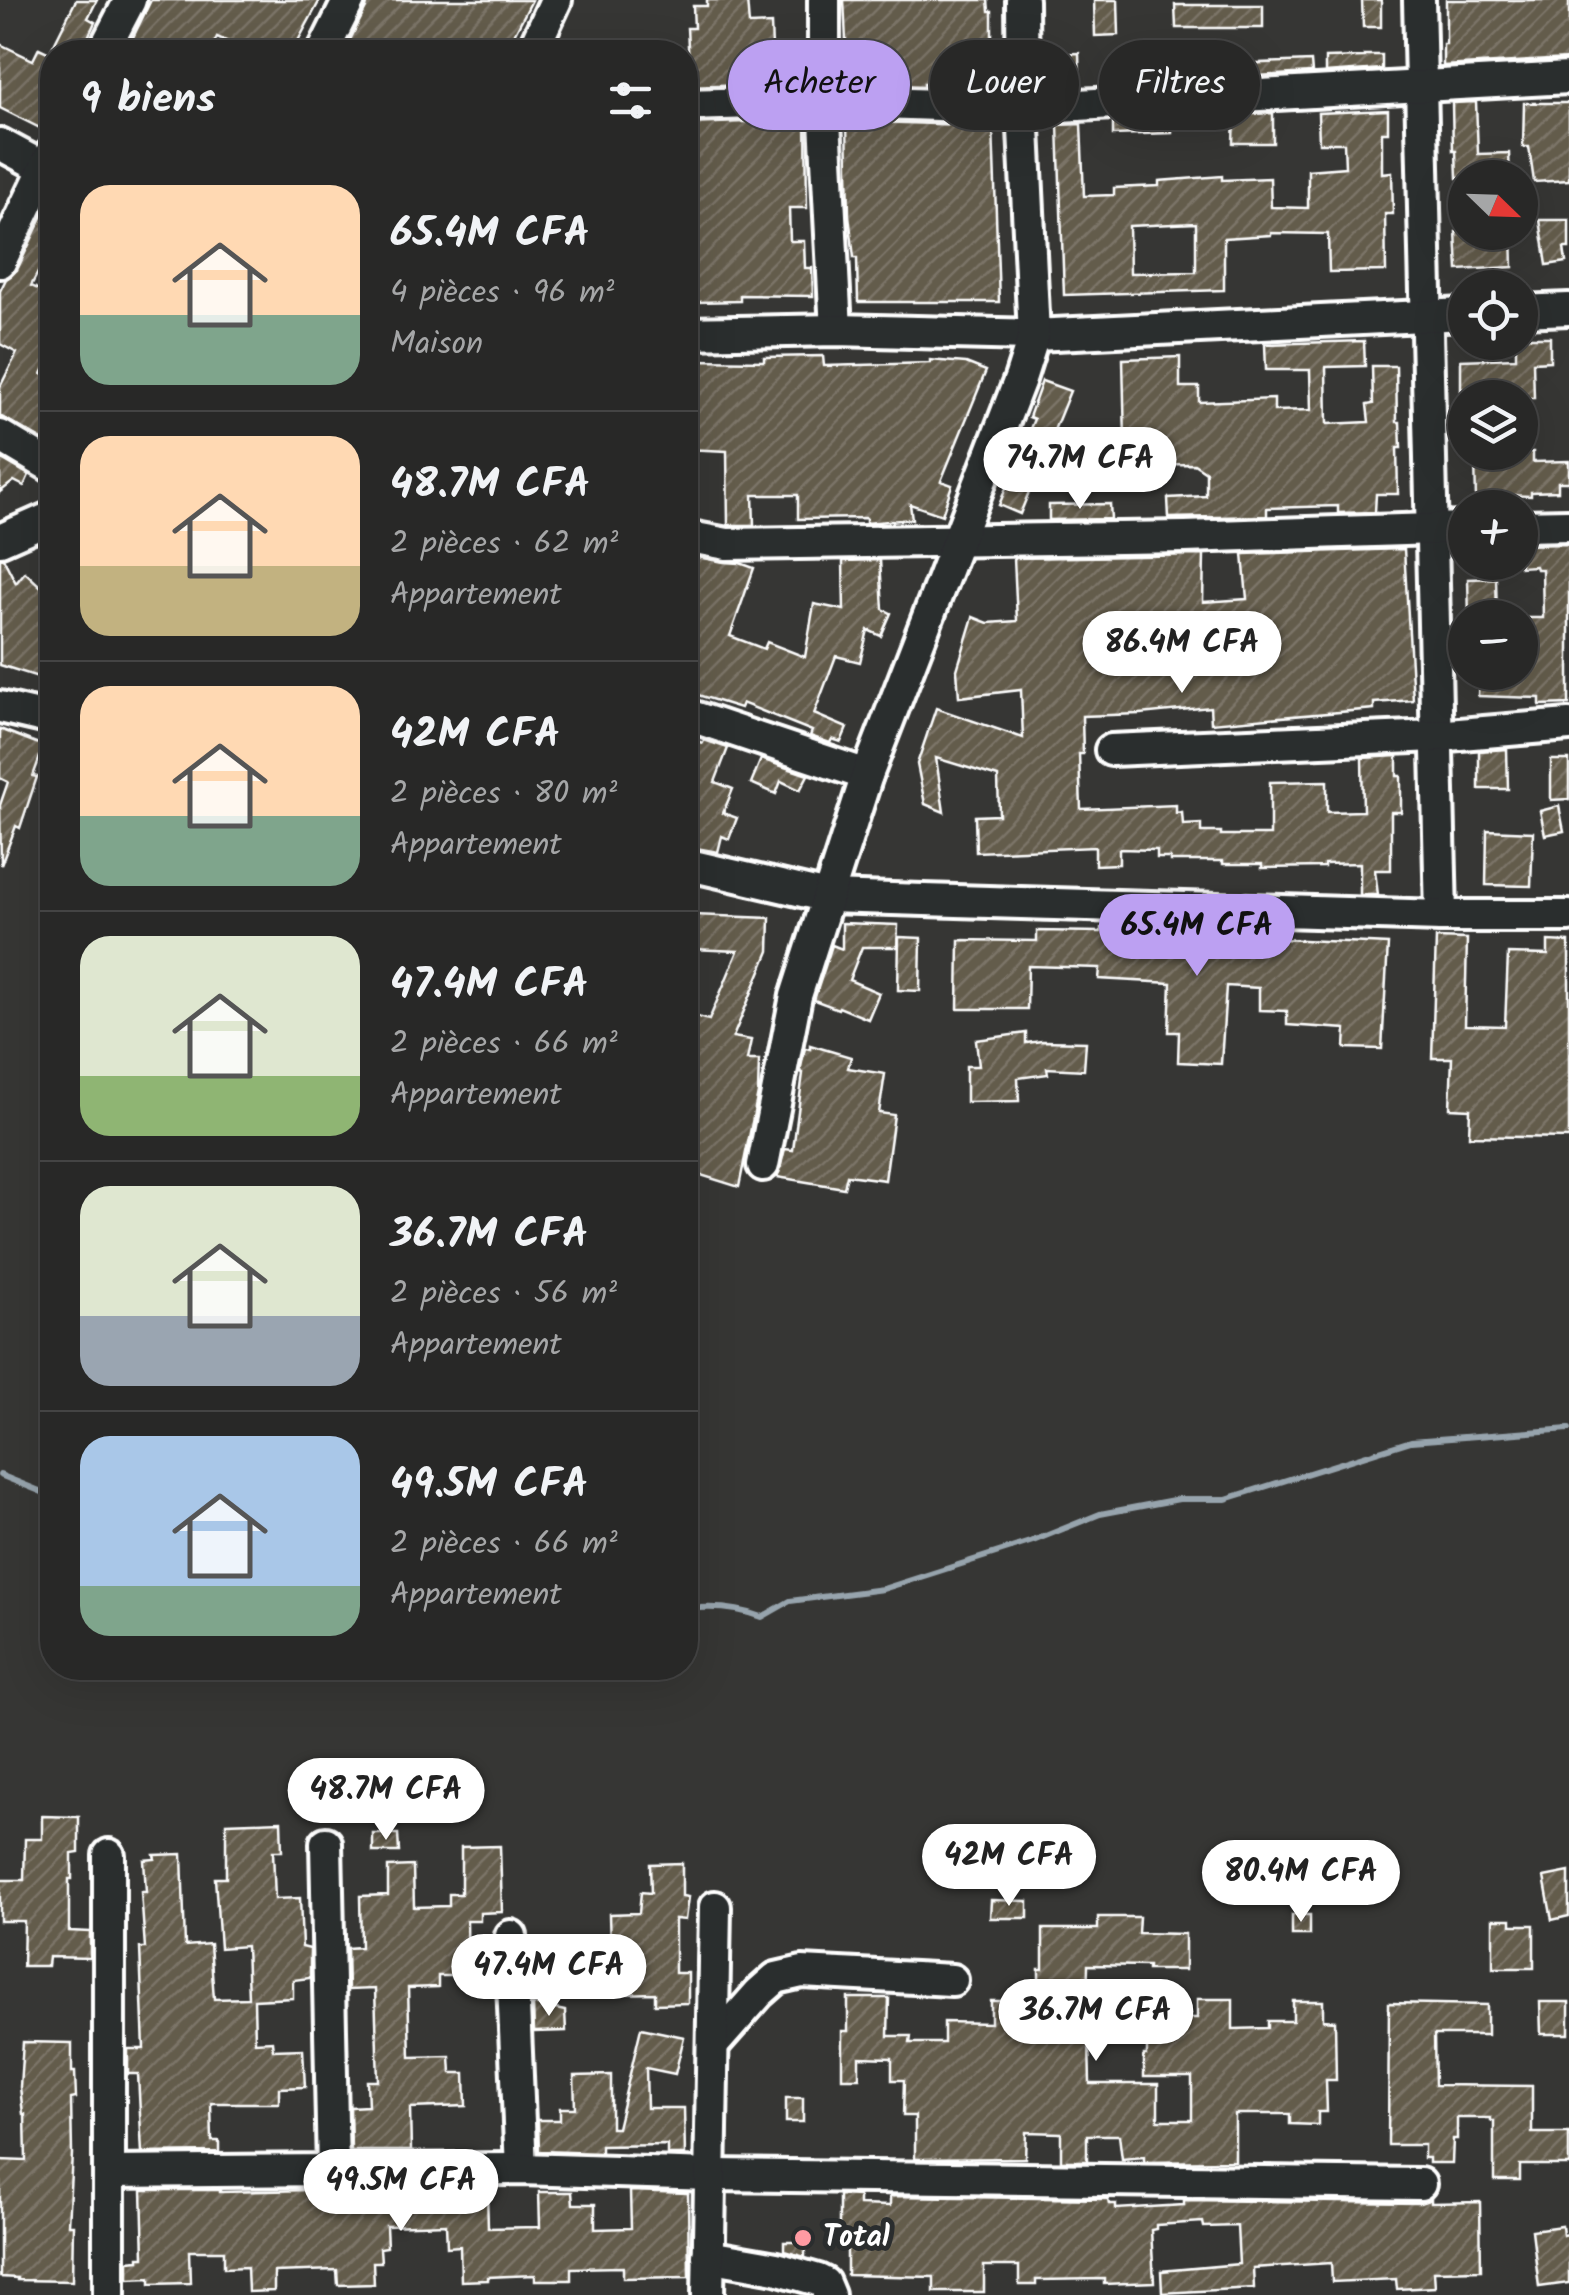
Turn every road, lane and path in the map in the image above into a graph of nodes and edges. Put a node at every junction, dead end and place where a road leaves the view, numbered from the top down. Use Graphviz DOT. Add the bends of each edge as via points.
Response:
graph roads {
  1 [pos="130,0"];
  2 [pos="349,0"];
  3 [pos="556,0"];
  4 [pos="824,0"];
  5 [pos="1022,0"];
  6 [pos="1419,0"];
  7 [pos="109,40"];
  8 [pos="328,40"];
  9 [pos="538,40"];
  10 [pos="824,40"];
  11 [pos="1022,40"];
  12 [pos="1569,78"];
  13 [pos="1422,86"];
  14 [pos="728,104"];
  15 [pos="698,105"];
  16 [pos="1079,105"];
  17 [pos="825,130"];
  18 [pos="1024,130"];
  19 [pos="0,144"];
  20 [pos="40,160"];
  21 [pos="40,184"];
  22 [pos="0,262"];
  23 [pos="1569,309"];
  24 [pos="1538,311"];
  25 [pos="1448,315"];
  26 [pos="1426,316"];
  27 [pos="836,330"];
  28 [pos="698,333"];
  29 [pos="1034,335"];
  30 [pos="0,436"];
  31 [pos="40,461"];
  32 [pos="40,522"];
  33 [pos="1569,525"];
  34 [pos="1538,526"];
  35 [pos="1448,529"];
  36 [pos="1431,530"];
  37 [pos="698,538"];
  38 [pos="0,540"];
  39 [pos="956,541"];
  40 [pos="0,707"];
  41 [pos="40,716"];
  42 [pos="698,718"];
  43 [pos="1569,725"];
  44 [pos="1436,736"];
  45 [pos="1111,750"];
  46 [pos="867,775"];
  47 [pos="698,867"];
  48 [pos="828,896"];
  49 [pos="1441,916"];
  50 [pos="1569,916"];
  51 [pos="763,1166"];
  52 [pos="326,1843"];
  53 [pos="109,1855"];
  54 [pos="715,1907"];
  55 [pos="512,1936"];
  56 [pos="952,1980"];
  57 [pos="713,2045"];
  58 [pos="521,2168"];
  59 [pos="332,2170"];
  60 [pos="109,2172"];
  61 [pos="711,2175"];
  62 [pos="1420,2184"];
  63 [pos="708,2256"];
  64 [pos="773,2282"];
  65 [pos="109,2295"];
  66 [pos="708,2295"];
  67 [pos="829,2295"];
  1 -- 7 [label="street"];
  2 -- 8 [label="street"];
  3 -- 9 [label="street"];
  4 -- 10 [label="street"];
  5 -- 11 [label="street"];
  6 -- 13 [label="street"];
  12 -- 13 [label="street"];
  13 -- 16 [label="street"];
  13 -- 26 [label="street"];
  14 -- 15 [label="street"];
  17 -- 27 [label="street"];
  18 -- 29 [label="street"];
  19 -- 20 [label="street"];
  21 -- 22 [label="street"];
  23 -- 24 [label="street"];
  25 -- 26 [label="street"];
  26 -- 29 [label="street"];
  26 -- 36 [label="street"];
  27 -- 28 [label="street"];
  27 -- 29 [label="street"];
  29 -- 39 [label="street"];
  30 -- 31 [label="street"];
  32 -- 38 [label="street"];
  33 -- 34 [label="street"];
  35 -- 36 [label="street"];
  36 -- 39 [label="street"];
  36 -- 44 [label="street"];
  37 -- 39 [label="street" via="727,544"];
  39 -- 46 [label="street"];
  40 -- 41 [label="street"];
  42 -- 46 [label="street"];
  43 -- 44 [label="street"];
  44 -- 45 [label="street"];
  44 -- 49 [label="street"];
  46 -- 48 [label="street"];
  47 -- 48 [label="street"];
  48 -- 49 [label="street"];
  48 -- 51 [label="street" via="796,996"];
  49 -- 50 [label="street"];
  52 -- 59 [label="street"];
  53 -- 60 [label="street"];
  54 -- 57 [label="street"];
  55 -- 58 [label="street"];
  56 -- 57 [label="street" via="802,1972 776,1978"];
  57 -- 61 [label="street"];
  58 -- 59 [label="street"];
  58 -- 61 [label="street"];
  59 -- 60 [label="street"];
  60 -- 65 [label="street"];
  61 -- 62 [label="street"];
  61 -- 63 [label="street"];
  63 -- 64 [label="street"];
  63 -- 66 [label="street"];
  64 -- 67 [label="street" via="824,2283"];
}
